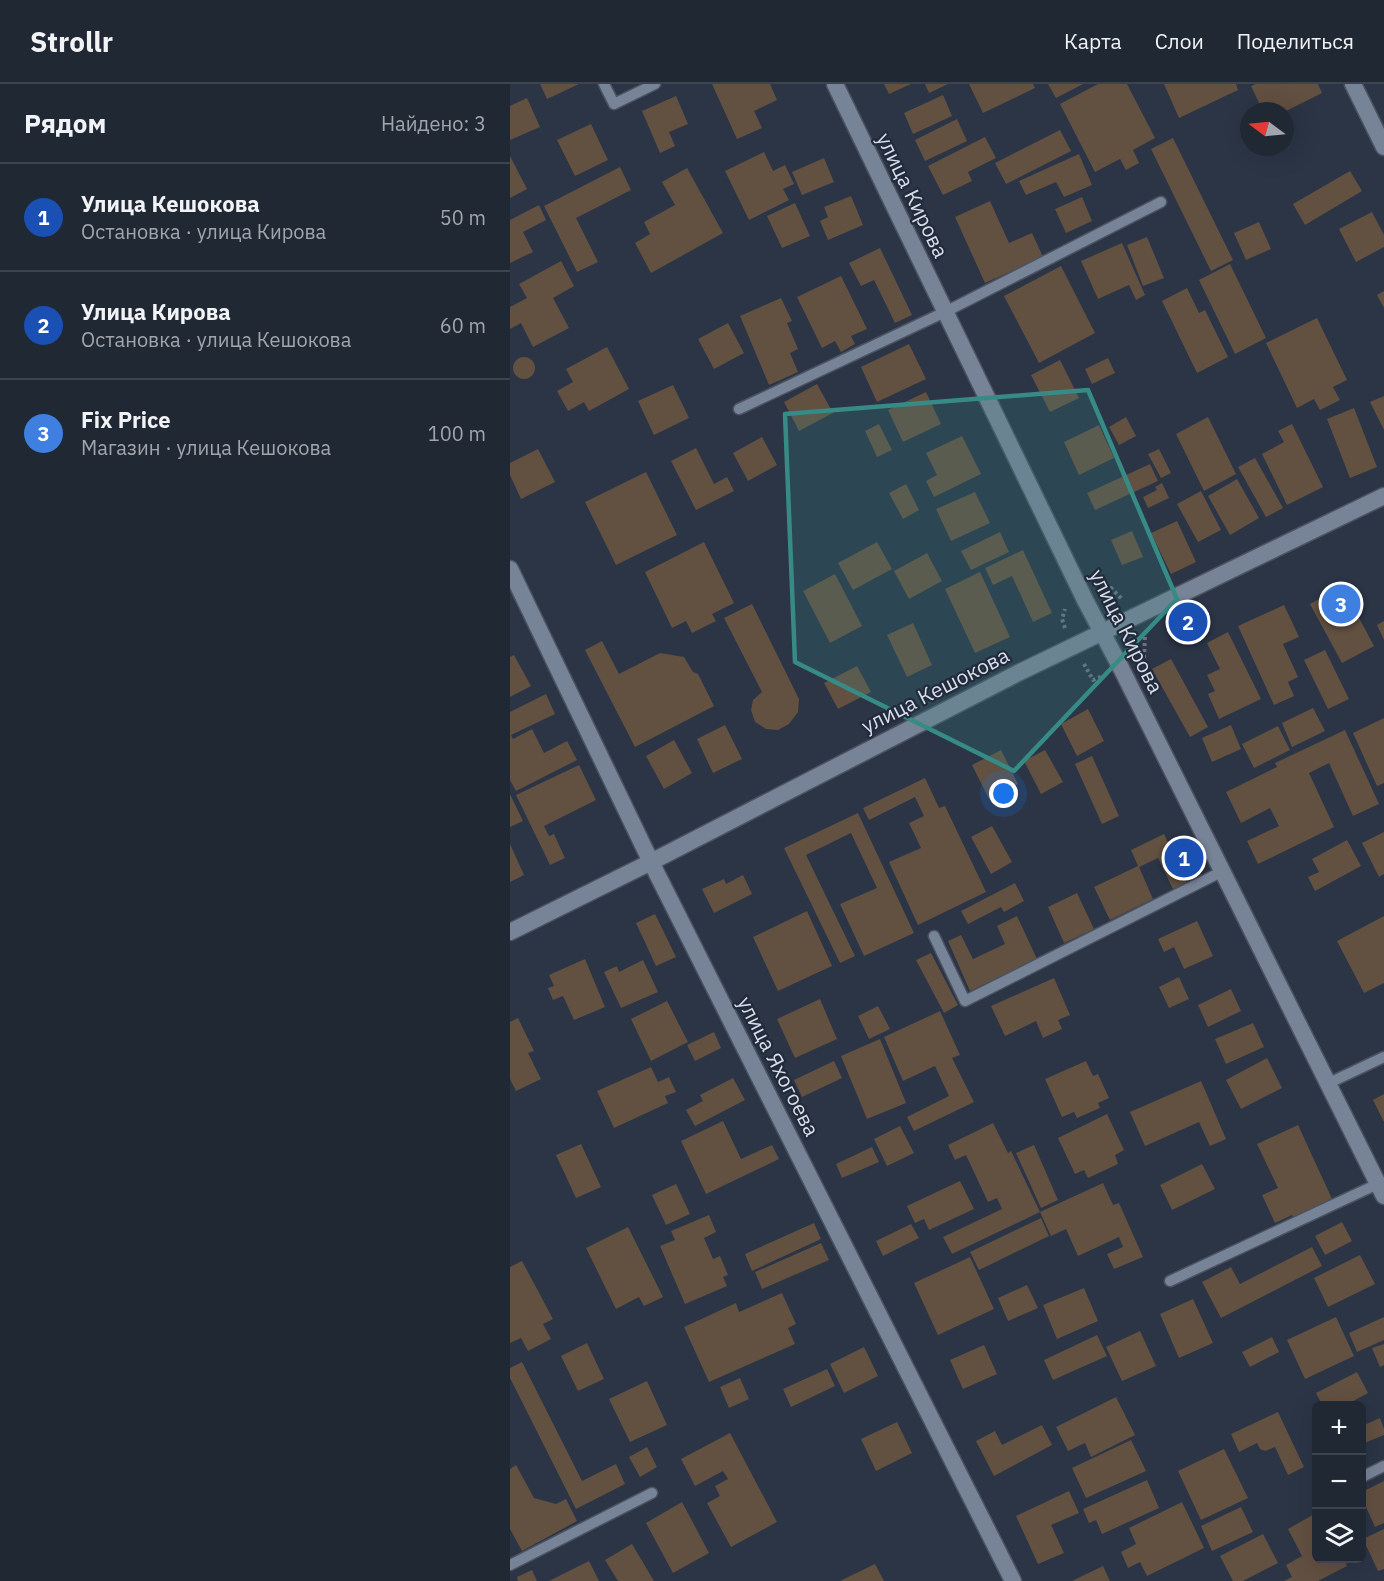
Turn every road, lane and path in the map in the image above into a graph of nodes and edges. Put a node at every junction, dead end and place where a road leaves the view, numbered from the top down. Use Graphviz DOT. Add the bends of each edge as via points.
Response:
graph roads {
  1 [pos="604,84"];
  2 [pos="655,84"];
  3 [pos="835,84"];
  4 [pos="1353,84"];
  5 [pos="1384,147"];
  6 [pos="1161,202"];
  7 [pos="945,312"];
  8 [pos="739,409"];
  9 [pos="1384,496"];
  10 [pos="510,569"];
  11 [pos="1105,591"];
  12 [pos="1124,601"];
  13 [pos="1065,608"];
  14 [pos="1065,631"];
  15 [pos="1102,632"];
  16 [pos="1144,636"];
  17 [pos="1144,658"];
  18 [pos="1084,664"];
  19 [pos="1106,675"];
  20 [pos="651,862"];
  21 [pos="1223,872"];
  22 [pos="510,932"];
  23 [pos="934,936"];
  24 [pos="1384,1056"];
  25 [pos="1329,1083"];
  26 [pos="1382,1187"];
  27 [pos="1170,1281"];
  28 [pos="1384,1466"];
  29 [pos="1366,1475"];
  30 [pos="652,1493"];
  31 [pos="510,1565"];
  32 [pos="1013,1581"];
  1 -- 2 [label="lane" via="614,104"];
  3 -- 7 [label="street, улица Кирова"];
  4 -- 5 [label="street"];
  6 -- 7 [label="lane"];
  7 -- 8 [label="lane"];
  7 -- 15 [label="street, улица Кирова"];
  9 -- 15 [label="street, улица Кешокова"];
  10 -- 20 [label="street, улица Яхогоева"];
  11 -- 12 [label="path" via="1111,588"];
  13 -- 14 [label="path"];
  15 -- 20 [label="street, улица Кешокова"];
  15 -- 21 [label="street, улица Кирова"];
  16 -- 17 [label="path"];
  18 -- 19 [label="path" via="1093,680"];
  20 -- 22 [label="street, улица Кешокова"];
  20 -- 32 [label="street, улица Яхогоева"];
  21 -- 23 [label="lane" via="965,1001"];
  21 -- 25 [label="street, улица Кирова"];
  24 -- 25 [label="lane"];
  25 -- 26 [label="street, улица Кирова"];
  26 -- 27 [label="lane"];
  28 -- 29 [label="lane"];
  30 -- 31 [label="lane"];
}
